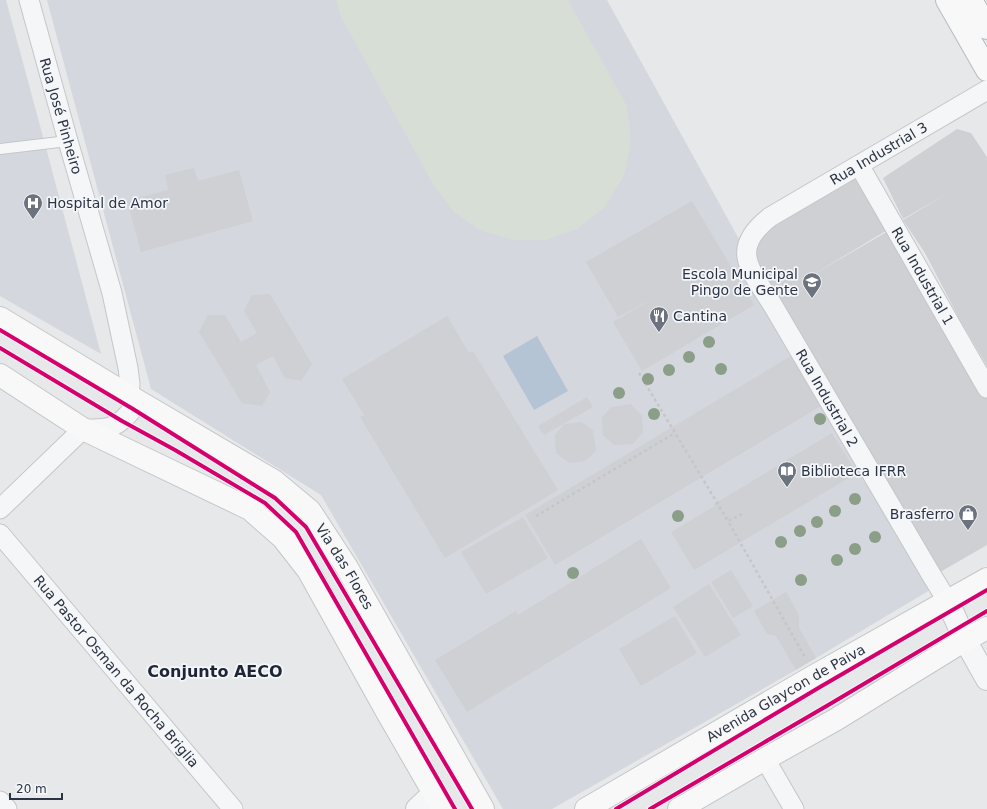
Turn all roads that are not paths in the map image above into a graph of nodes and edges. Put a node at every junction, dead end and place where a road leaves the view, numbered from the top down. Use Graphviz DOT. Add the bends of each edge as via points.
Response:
graph roads {
  1 [pos="29,0"];
  2 [pos="947,0"];
  3 [pos="971,0"];
  4 [pos="987,28"];
  5 [pos="987,70"];
  6 [pos="987,90"];
  7 [pos="68,141"];
  8 [pos="0,149"];
  9 [pos="858,165"];
  10 [pos="770,216"];
  11 [pos="0,318"];
  12 [pos="0,375"];
  13 [pos="987,388"];
  14 [pos="129,396"];
  15 [pos="83,429"];
  16 [pos="0,509"];
  17 [pos="0,534"];
  18 [pos="987,579"];
  19 [pos="948,602"];
  20 [pos="987,628"];
  21 [pos="965,640"];
  22 [pos="987,680"];
  23 [pos="765,759"];
  24 [pos="0,801"];
  25 [pos="439,801"];
  26 [pos="8,809"];
  27 [pos="233,809"];
  28 [pos="416,809"];
  29 [pos="484,809"];
  30 [pos="586,809"];
  31 [pos="679,809"];
  32 [pos="794,809"];
  1 -- 7 [label="street, Rua José Pinheiro"];
  2 -- 5 [label="main road"];
  3 -- 4 [label="main road"];
  6 -- 9 [label="street, Rua Industrial 3"];
  7 -- 8 [label="lane"];
  7 -- 14 [label="street, Rua José Pinheiro" via="112,294 128,368"];
  9 -- 10 [label="street, Rua Industrial 3"];
  9 -- 13 [label="street, Rua Industrial 1"];
  10 -- 19 [label="street, Rua Industrial 2" via="750,238 747,258 751,270"];
  11 -- 14 [label="main road, Via das Flores"];
  12 -- 15 [label="main road"];
  14 -- 15 [label="street" via="133,409 122,421 98,429"];
  14 -- 29 [label="main road, Via das Flores" via="274,481 310,510 346,566"];
  15 -- 16 [label="street"];
  15 -- 25 [label="main road" via="250,509 283,538 308,570"];
  17 -- 27 [label="street, Rua Pastor Osman da Rocha Briglia"];
  18 -- 19 [label="main road, Avenida Glaycon de Paiva"];
  19 -- 21 [label="street"];
  19 -- 30 [label="main road, Avenida Glaycon de Paiva" via="814,676"];
  20 -- 21 [label="main road"];
  21 -- 22 [label="street"];
  21 -- 23 [label="main road" via="835,720"];
  23 -- 31 [label="main road"];
  23 -- 32 [label="street"];
  24 -- 26 [label="street"];
  25 -- 28 [label="street"];
}
